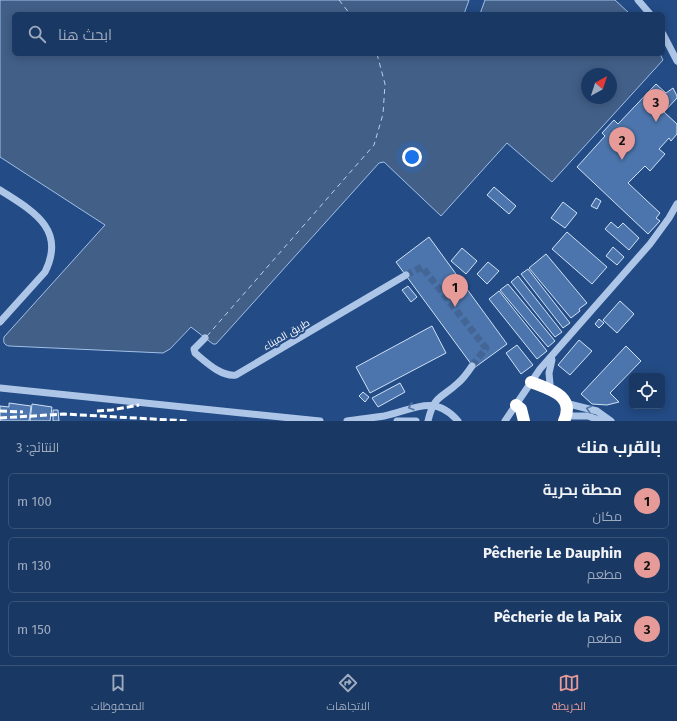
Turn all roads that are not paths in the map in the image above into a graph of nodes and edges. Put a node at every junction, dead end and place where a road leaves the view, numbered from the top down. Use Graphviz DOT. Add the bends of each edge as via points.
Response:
graph roads {
  1 [pos="638,0"];
  2 [pos="648,12"];
  3 [pos="665,38"];
  4 [pos="677,61"];
  5 [pos="0,190"];
  6 [pos="677,204"];
  7 [pos="406,275"];
  8 [pos="0,322"];
  9 [pos="205,338"];
  10 [pos="550,357"];
  11 [pos="472,366"];
  12 [pos="531,382"];
  13 [pos="0,388"];
  14 [pos="549,389"];
  15 [pos="565,403"];
  16 [pos="516,404"];
  17 [pos="433,405"];
  18 [pos="565,419"];
  19 [pos="320,421"];
  20 [pos="347,421"];
  21 [pos="397,421"];
  22 [pos="416,421"];
  23 [pos="428,421"];
  24 [pos="458,421"];
  25 [pos="505,421"];
  26 [pos="524,421"];
  27 [pos="602,421"];
  28 [pos="611,421"];
  1 -- 2 [label="street"];
  3 -- 4 [label="street"];
  5 -- 8 [label="street" via="41,219 49,233 51,249 45,272"];
  6 -- 10 [label="street" via="653,239"];
  7 -- 9 [label="street, طريق الميناء" via="236,375 223,373 195,354 194,349"];
  10 -- 12 [label="street"];
  10 -- 14 [label="street" via="552,360"];
  11 -- 17 [label="street" via="459,382 439,397"];
  12 -- 14 [label="highway"];
  12 -- 16 [label="street"];
  13 -- 19 [label="street"];
  14 -- 15 [label="highway" via="558,393"];
  15 -- 18 [label="highway"];
  28 -- 15 [label="street, one-way" via="598,411"];
  16 -- 25 [label="street"];
  16 -- 26 [label="highway" via="521,409"];
  17 -- 20 [label="street, one-way" via="418,405 383,416"];
  17 -- 23 [label="street"];
  17 -- 24 [label="street" via="445,410"];
  18 -- 27 [label="street" via="588,416"];
  21 -- 22 [label="street"];
}
